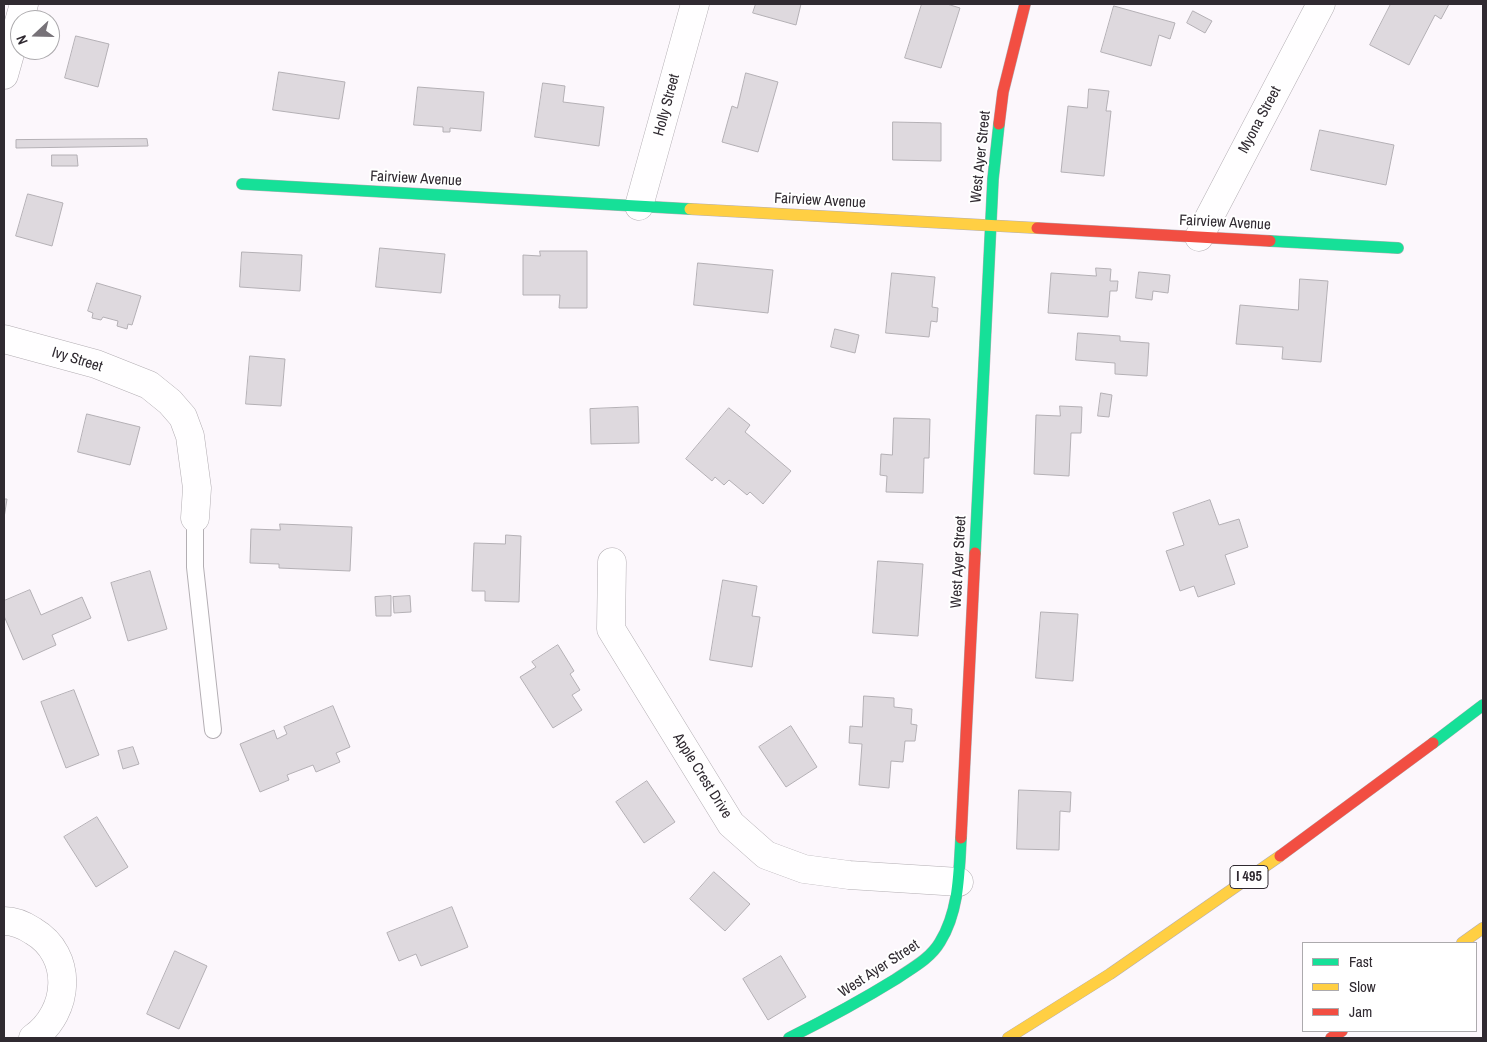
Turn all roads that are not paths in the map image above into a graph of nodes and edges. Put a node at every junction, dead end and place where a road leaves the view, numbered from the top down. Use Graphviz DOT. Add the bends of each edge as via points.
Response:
graph roads {
  1 [pos="24,4"];
  2 [pos="694,4"];
  3 [pos="1025,4"];
  4 [pos="1321,4"];
  5 [pos="4,75"];
  6 [pos="242,184"];
  7 [pos="639,206"];
  8 [pos="990,225"];
  9 [pos="1199,237"];
  10 [pos="1398,248"];
  11 [pos="4,338"];
  12 [pos="195,518"];
  13 [pos="612,562"];
  14 [pos="1483,705"];
  15 [pos="213,730"];
  16 [pos="959,882"];
  17 [pos="4,921"];
  18 [pos="1483,928"];
  19 [pos="1463,942"];
  20 [pos="33,1038"];
  21 [pos="789,1038"];
  22 [pos="1008,1038"];
  1 -- 5 [label="street"];
  2 -- 7 [label="street, Holly Street"];
  3 -- 8 [label="main road, West Ayer Street" via="1003,92"];
  4 -- 9 [label="street, Myona Street"];
  6 -- 7 [label="main road, Fairview Avenue"];
  7 -- 8 [label="main road, Fairview Avenue"];
  8 -- 9 [label="main road, Fairview Avenue"];
  8 -- 16 [label="main road, West Ayer Street"];
  9 -- 10 [label="main road, Fairview Avenue"];
  11 -- 12 [label="street, Ivy Street" via="96,364 149,385 170,402 183,417 190,436 197,488"];
  12 -- 15 [label="lane" via="195,567"];
  13 -- 16 [label="street, Apple Crest Drive" via="612,629 731,824 766,856 804,869"];
  14 -- 22 [label="main road, I 495" via="1219,899 1110,974"];
  16 -- 21 [label="main road, West Ayer Street" via="955,910 934,952 874,993"];
  17 -- 20 [label="street" via="24,925 38,934 50,946 63,978 57,1012"];
  18 -- 19 [label="main road"];
}
